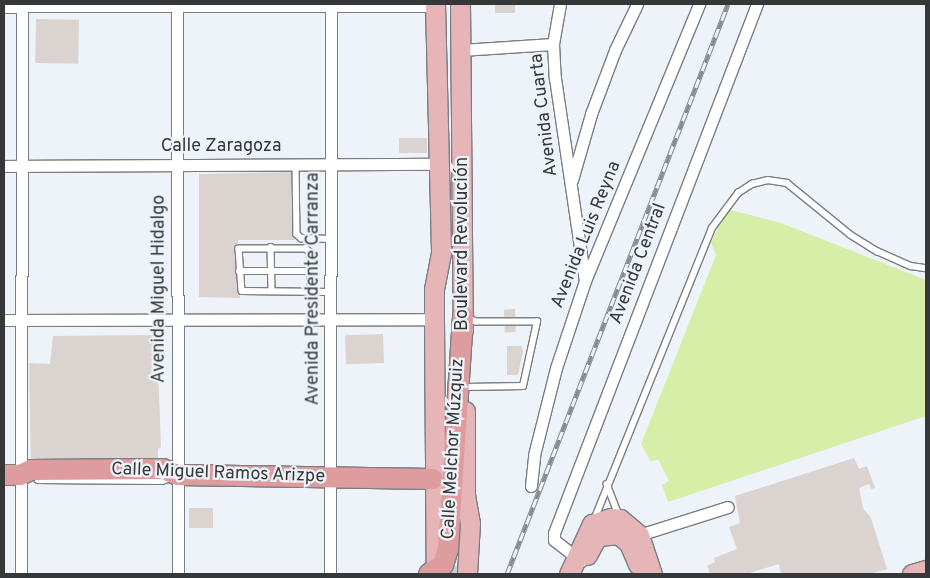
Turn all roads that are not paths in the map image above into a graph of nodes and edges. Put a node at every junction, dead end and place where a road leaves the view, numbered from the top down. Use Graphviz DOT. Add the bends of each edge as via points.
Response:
graph roads {
  1 [pos="460,4"];
  2 [pos="560,4"];
  3 [pos="637,4"];
  4 [pos="699,4"];
  5 [pos="757,4"];
  6 [pos="435,5"];
  7 [pos="22,6"];
  8 [pos="177,6"];
  9 [pos="331,6"];
  10 [pos="4,7"];
  11 [pos="553,44"];
  12 [pos="461,50"];
  13 [pos="332,164"];
  14 [pos="438,164"];
  15 [pos="177,165"];
  16 [pos="296,165"];
  17 [pos="4,166"];
  18 [pos="22,166"];
  19 [pos="571,184"];
  20 [pos="331,239"];
  21 [pos="271,247"];
  22 [pos="441,253"];
  23 [pos="926,268"];
  24 [pos="271,270"];
  25 [pos="310,270"];
  26 [pos="239,271"];
  27 [pos="585,281"];
  28 [pos="272,292"];
  29 [pos="310,292"];
  30 [pos="331,292"];
  31 [pos="463,316"];
  32 [pos="331,319"];
  33 [pos="434,319"];
  34 [pos="4,320"];
  35 [pos="21,320"];
  36 [pos="177,320"];
  37 [pos="465,387"];
  38 [pos="12,475"];
  39 [pos="178,475"];
  40 [pos="331,478"];
  41 [pos="433,480"];
  42 [pos="607,484"];
  43 [pos="531,486"];
  44 [pos="465,495"];
  45 [pos="442,505"];
  46 [pos="728,507"];
  47 [pos="620,519"];
  48 [pos="592,524"];
  49 [pos="639,535"];
  50 [pos="578,567"];
  51 [pos="926,570"];
  52 [pos="434,573"];
  53 [pos="22,574"];
  54 [pos="178,574"];
  55 [pos="330,574"];
  56 [pos="456,574"];
  57 [pos="467,574"];
  58 [pos="642,574"];
  59 [pos="652,574"];
  60 [pos="912,574"];
  1 -- 12 [label="main road, Boulevard Revolución"];
  2 -- 11 [label="street, Avenida Cuarta"];
  3 -- 19 [label="street" via="594,106"];
  4 -- 27 [label="street, Avenida Luis Reyna"];
  5 -- 50 [label="street, Avenida Central" via="553,537"];
  6 -- 9 [label="street"];
  6 -- 14 [label="main road"];
  7 -- 8 [label="street"];
  7 -- 10 [label="street"];
  7 -- 18 [label="street"];
  8 -- 9 [label="street"];
  8 -- 15 [label="street, Avenida Miguel Hidalgo"];
  9 -- 13 [label="street, Avenida Presidente Carranza"];
  11 -- 12 [label="street"];
  11 -- 19 [label="street, Avenida Cuarta" via="559,116"];
  12 -- 31 [label="main road, Boulevard Revolución"];
  13 -- 14 [label="street, Calle Zaragoza"];
  13 -- 16 [label="street, Calle Zaragoza"];
  13 -- 20 [label="street, Avenida Presidente Carranza"];
  14 -- 22 [label="main road"];
  15 -- 16 [label="street, Calle Zaragoza"];
  15 -- 18 [label="street, Calle Zaragoza"];
  15 -- 36 [label="street, Avenida Miguel Hidalgo"];
  16 -- 20 [label="lane" via="297,234 301,238"];
  17 -- 18 [label="street, Calle Zaragoza"];
  18 -- 35 [label="street"];
  19 -- 27 [label="street, Avenida Cuarta"];
  20 -- 30 [label="street, Avenida Presidente Carranza"];
  21 -- 24 [label="lane"];
  21 -- 25 [label="lane" via="306,249 310,253"];
  21 -- 26 [label="lane" via="241,247"];
  22 -- 33 [label="main road" via="434,288"];
  22 -- 45 [label="main road"];
  23 -- 42 [label="lane" via="911,266 860,240 787,183 768,180 752,184 733,199 712,228"];
  24 -- 25 [label="lane"];
  24 -- 26 [label="lane"];
  24 -- 28 [label="lane"];
  25 -- 29 [label="lane"];
  26 -- 28 [label="lane" via="242,291"];
  27 -- 43 [label="street, Avenida Luis Reyna" via="556,368 534,455"];
  28 -- 29 [label="lane"];
  29 -- 30 [label="lane"];
  30 -- 32 [label="street, Avenida Presidente Carranza"];
  31 -- 37 [label="main road, Boulevard Revolución"];
  31 -- 37 [label="lane" via="476,322 537,322 523,386"];
  31 -- 52 [label="highway, Calle Melchor Múzquiz" via="448,549 443,565"];
  32 -- 33 [label="street"];
  32 -- 36 [label="street"];
  32 -- 40 [label="street, Avenida Presidente Carranza"];
  33 -- 41 [label="main road"];
  34 -- 35 [label="street"];
  35 -- 36 [label="street"];
  35 -- 38 [label="street"];
  36 -- 39 [label="street, Avenida Miguel Hidalgo"];
  37 -- 44 [label="main road, Boulevard Revolución"];
  38 -- 39 [label="highway, Calle Miguel Ramos Arizpe" via="31,470 163,469"];
  38 -- 53 [label="street"];
  39 -- 40 [label="highway, Calle Miguel Ramos Arizpe"];
  39 -- 54 [label="street, Avenida Miguel Hidalgo"];
  40 -- 41 [label="highway, Calle Miguel Ramos Arizpe"];
  40 -- 55 [label="street, Avenida Presidente Carranza"];
  41 -- 52 [label="main road"];
  42 -- 47 [label="lane"];
  42 -- 48 [label="lane"];
  44 -- 56 [label="main road"];
  44 -- 57 [label="main road, Boulevard Revolución" via="470,523"];
  46 -- 49 [label="street"];
  47 -- 48 [label="main road"];
  47 -- 49 [label="main road"];
  48 -- 50 [label="main road"];
  49 -- 59 [label="main road"];
  50 -- 58 [label="main road" via="597,536 618,534 629,543"];
  51 -- 60 [label="main road"];
}
